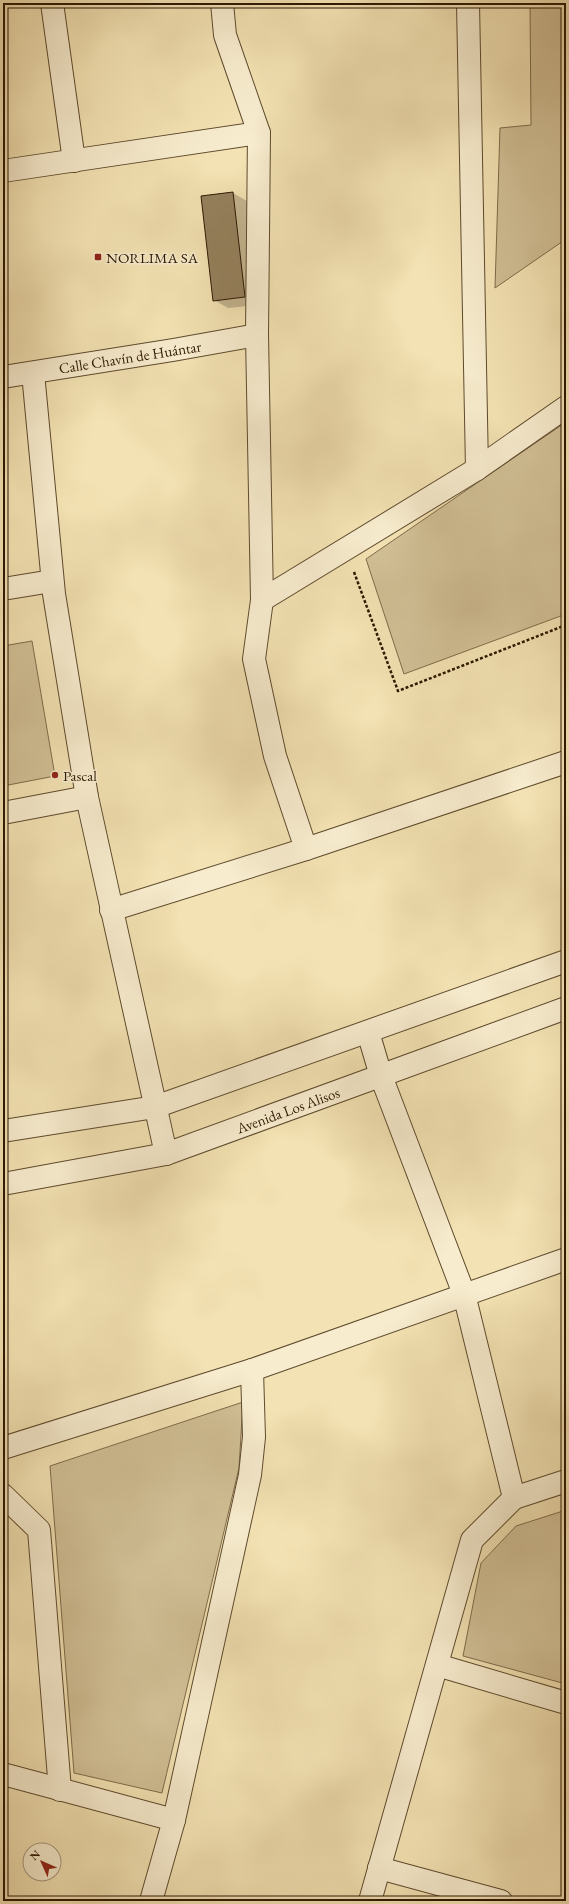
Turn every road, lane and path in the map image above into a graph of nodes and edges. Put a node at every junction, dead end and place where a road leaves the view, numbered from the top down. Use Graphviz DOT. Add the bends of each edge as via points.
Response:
graph roads {
  1 [pos="52,3"];
  2 [pos="222,3"];
  3 [pos="468,3"];
  4 [pos="259,133"];
  5 [pos="74,161"];
  6 [pos="3,171"];
  7 [pos="257,335"];
  8 [pos="33,373"];
  9 [pos="3,377"];
  10 [pos="566,407"];
  11 [pos="477,469"];
  12 [pos="345,550"];
  13 [pos="52,581"];
  14 [pos="3,589"];
  15 [pos="262,600"];
  16 [pos="566,625"];
  17 [pos="566,762"];
  18 [pos="86,797"];
  19 [pos="3,814"];
  20 [pos="306,848"];
  21 [pos="111,910"];
  22 [pos="566,961"];
  23 [pos="566,1008"];
  24 [pos="368,1032"];
  25 [pos="381,1076"];
  26 [pos="155,1107"];
  27 [pos="3,1131"];
  28 [pos="166,1154"];
  29 [pos="3,1184"];
  30 [pos="566,1259"];
  31 [pos="464,1294"];
  32 [pos="252,1370"];
  33 [pos="3,1448"];
  34 [pos="566,1481"];
  35 [pos="3,1495"];
  36 [pos="514,1498"];
  37 [pos="437,1665"];
  38 [pos="566,1703"];
  39 [pos="3,1774"];
  40 [pos="60,1790"];
  41 [pos="174,1820"];
  42 [pos="379,1868"];
  43 [pos="151,1901"];
  44 [pos="370,1901"];
  45 [pos="501,1901"];
  1 -- 5 [label="street"];
  2 -- 4 [label="street" via="225,35"];
  3 -- 11 [label="street"];
  4 -- 5 [label="street"];
  4 -- 7 [label="street"];
  5 -- 6 [label="street"];
  7 -- 8 [label="street, Calle Chavín de Huántar"];
  7 -- 15 [label="street"];
  8 -- 9 [label="street, Calle Chavín de Huántar"];
  8 -- 13 [label="street"];
  10 -- 11 [label="street"];
  11 -- 12 [label="street"];
  12 -- 15 [label="street"];
  12 -- 16 [label="path" via="398,691"];
  13 -- 14 [label="street"];
  13 -- 18 [label="street"];
  15 -- 20 [label="street" via="254,659 275,756"];
  17 -- 20 [label="street"];
  18 -- 19 [label="street"];
  18 -- 21 [label="street"];
  20 -- 21 [label="street"];
  21 -- 26 [label="street"];
  22 -- 24 [label="street"];
  23 -- 25 [label="street, Avenida Los Alisos"];
  24 -- 25 [label="street"];
  24 -- 26 [label="street"];
  25 -- 28 [label="street, Avenida Los Alisos"];
  25 -- 31 [label="street"];
  26 -- 27 [label="street"];
  26 -- 28 [label="street"];
  28 -- 29 [label="street, Avenida Los Alisos"];
  30 -- 31 [label="street"];
  31 -- 32 [label="street"];
  31 -- 36 [label="street"];
  32 -- 33 [label="street"];
  32 -- 41 [label="street" via="254,1437 250,1475"];
  34 -- 36 [label="street"];
  35 -- 40 [label="street" via="39,1530"];
  36 -- 37 [label="street" via="472,1540"];
  37 -- 38 [label="street"];
  37 -- 42 [label="street"];
  39 -- 40 [label="street"];
  40 -- 41 [label="street"];
  41 -- 43 [label="street"];
  42 -- 44 [label="street"];
  42 -- 45 [label="street"];
}
